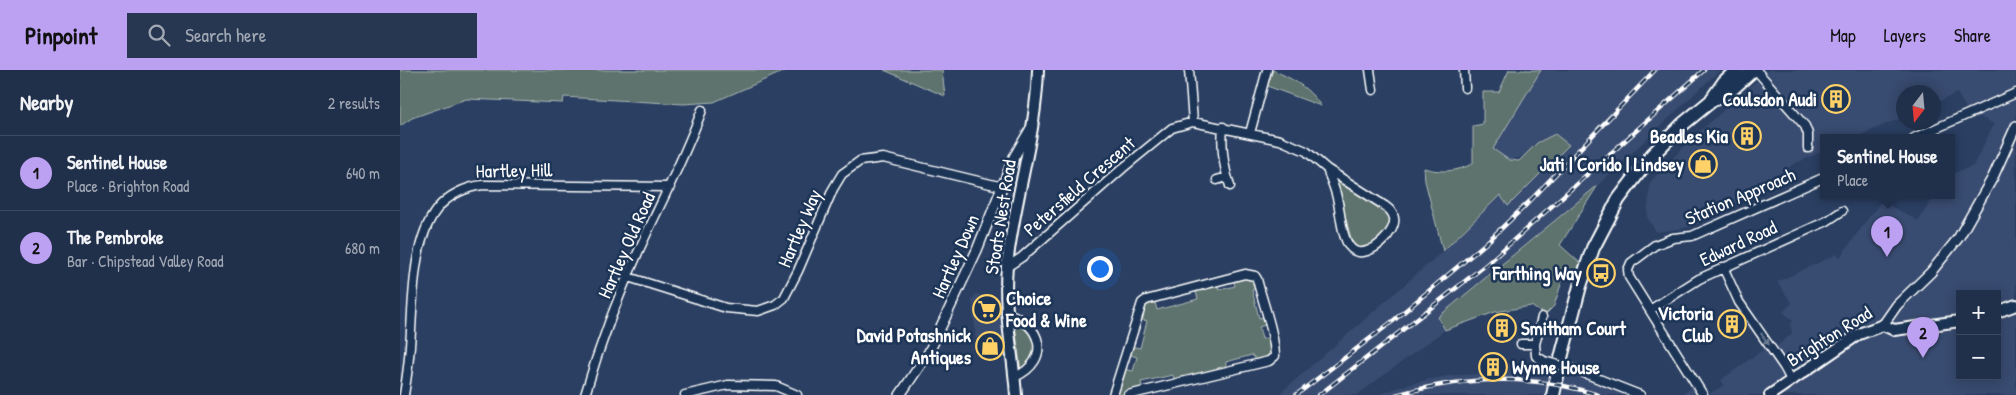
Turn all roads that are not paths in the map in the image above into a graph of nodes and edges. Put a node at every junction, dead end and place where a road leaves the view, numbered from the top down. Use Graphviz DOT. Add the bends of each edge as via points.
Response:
graph roads {
  1 [pos="1038,70"];
  2 [pos="1189,70"];
  3 [pos="1266,70"];
  4 [pos="1370,70"];
  5 [pos="1464,70"];
  6 [pos="1737,70"];
  7 [pos="1755,70"];
  8 [pos="1465,88"];
  9 [pos="1373,90"];
  10 [pos="2016,93"];
  11 [pos="1711,101"];
  12 [pos="702,110"];
  13 [pos="1193,122"];
  14 [pos="1033,126"];
  15 [pos="2016,126"];
  16 [pos="1223,127"];
  17 [pos="1250,133"];
  18 [pos="1923,134"];
  19 [pos="1808,148"];
  20 [pos="1327,169"];
  21 [pos="1227,177"];
  22 [pos="1820,179"];
  23 [pos="1217,180"];
  24 [pos="1230,186"];
  25 [pos="670,187"];
  26 [pos="1003,187"];
  27 [pos="1842,211"];
  28 [pos="1007,267"];
  29 [pos="1723,267"];
  30 [pos="628,276"];
  31 [pos="2016,305"];
  32 [pos="1650,310"];
  33 [pos="2001,311"];
  34 [pos="1007,313"];
  35 [pos="1542,317"];
  36 [pos="1956,322"];
  37 [pos="1883,325"];
  38 [pos="1522,344"];
  39 [pos="1535,344"];
  40 [pos="1014,377"];
  41 [pos="1791,380"];
  42 [pos="404,395"];
  43 [pos="585,395"];
  44 [pos="685,395"];
  45 [pos="797,395"];
  46 [pos="900,395"];
  47 [pos="1016,395"];
  48 [pos="1114,395"];
  49 [pos="1128,395"];
  50 [pos="1553,395"];
  51 [pos="1640,395"];
  52 [pos="1703,395"];
  53 [pos="1770,395"];
  1 -- 14 [label="main road, Stoats Nest Road"];
  2 -- 13 [label="street"];
  3 -- 17 [label="street"];
  4 -- 9 [label="street"];
  5 -- 8 [label="street"];
  6 -- 11 [label="highway"];
  7 -- 11 [label="highway" via="1730,91"];
  7 -- 19 [label="street" via="1805,126"];
  10 -- 18 [label="street"];
  11 -- 50 [label="highway" via="1652,155 1614,208 1593,248 1580,286"];
  12 -- 25 [label="street, Hartley Old Road"];
  13 -- 16 [label="street"];
  13 -- 28 [label="street, Petersfield Crescent" via="1172,128"];
  14 -- 26 [label="street, Hartley Down" via="1014,157"];
  14 -- 28 [label="main road, Stoats Nest Road"];
  15 -- 37 [label="street, Brighton Road" via="1994,177 1959,237"];
  16 -- 17 [label="street"];
  16 -- 21 [label="street"];
  17 -- 20 [label="street" via="1280,140 1306,151"];
  20 -- 20 [label="street" via="1337,198 1345,240 1354,251 1370,252 1391,231 1394,225 1391,211"];
  21 -- 23 [label="street"];
  21 -- 24 [label="street"];
  22 -- 32 [label="street, Station Approach" via="1692,236 1673,238 1655,245 1631,263 1629,277"];
  25 -- 30 [label="street, Hartley Old Road"];
  25 -- 42 [label="street, Hartley Hill" via="483,185 467,187 438,207 427,224 418,258"];
  26 -- 30 [label="street, Hartley Way" via="883,158 860,161 842,174 833,188 784,298 758,311 726,308"];
  26 -- 46 [label="street, Hartley Down" via="929,352"];
  27 -- 29 [label="street, Edward Road" via="1827,221"];
  28 -- 34 [label="main road, Stoats Nest Road"];
  29 -- 32 [label="street, Edward Road"];
  29 -- 41 [label="street, one-way" via="1739,302"];
  30 -- 43 [label="street, Hartley Old Road"];
  31 -- 33 [label="main road"];
  32 -- 52 [label="street"];
  34 -- 40 [label="main road, Stoats Nest Road"];
  34 -- 40 [label="street" via="1026,322 1037,337 1036,358 1030,368"];
  35 -- 39 [label="street"];
  36 -- 37 [label="main road" via="1894,330"];
  37 -- 41 [label="main road, Brighton Road" via="1859,334"];
  38 -- 39 [label="street"];
  39 -- 51 [label="street, bridge" via="1536,356 1544,361"];
  40 -- 47 [label="main road, Stoats Nest Road"];
  41 -- 53 [label="main road, Brighton Road"];
  44 -- 45 [label="street" via="728,385 776,386"];
  48 -- 49 [label="street" via="1142,303 1246,274 1255,276 1274,347 1274,356 1269,361"];
}
